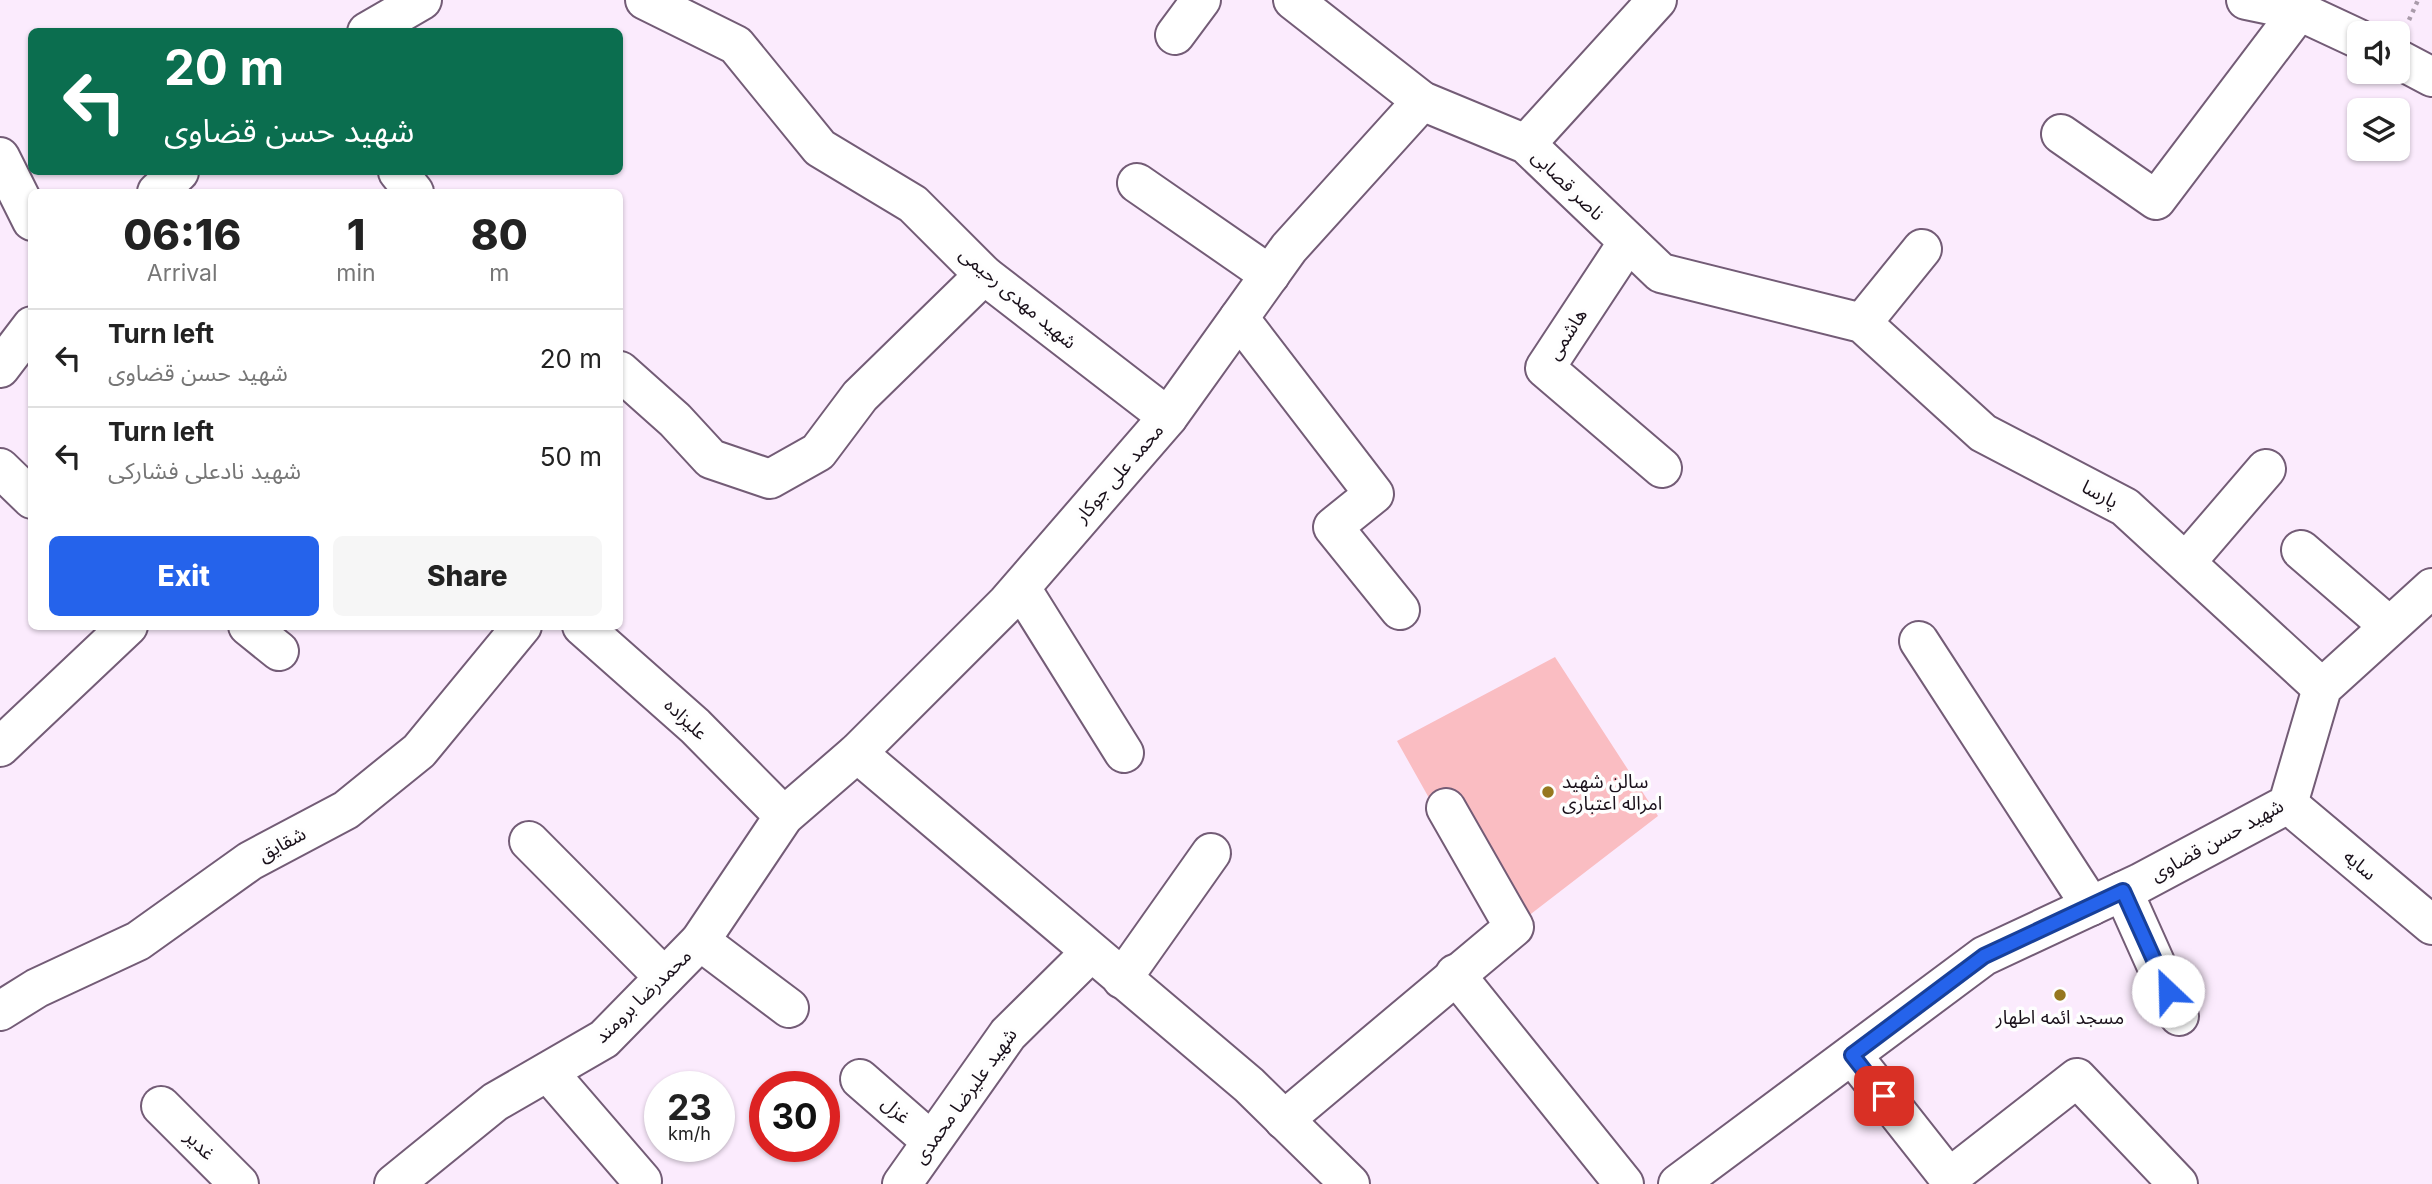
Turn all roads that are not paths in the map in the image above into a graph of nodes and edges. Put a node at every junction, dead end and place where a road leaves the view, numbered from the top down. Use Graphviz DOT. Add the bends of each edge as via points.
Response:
graph roads {
  1 [pos="422,0"];
  2 [pos="645,0"];
  3 [pos="1201,0"];
  4 [pos="1293,0"];
  5 [pos="1657,0"];
  6 [pos="2246,0"];
  7 [pos="2299,11"];
  8 [pos="374,28"];
  9 [pos="2347,33"];
  10 [pos="1175,36"];
  11 [pos="2410,65"];
  12 [pos="2432,77"];
  13 [pos="1422,101"];
  14 [pos="2062,134"];
  15 [pos="1526,144"];
  16 [pos="0,156"];
  17 [pos="176,175"];
  18 [pos="400,175"];
  19 [pos="1137,183"];
  20 [pos="161,189"];
  21 [pos="412,189"];
  22 [pos="28,213"];
  23 [pos="1628,242"];
  24 [pos="1922,249"];
  25 [pos="984,275"];
  26 [pos="1270,275"];
  27 [pos="1239,318"];
  28 [pos="1862,323"];
  29 [pos="28,331"];
  30 [pos="0,368"];
  31 [pos="623,374"];
  32 [pos="1168,417"];
  33 [pos="0,468"];
  34 [pos="1662,468"];
  35 [pos="2266,469"];
  36 [pos="28,495"];
  37 [pos="2301,550"];
  38 [pos="2186,562"];
  39 [pos="1021,588"];
  40 [pos="2432,588"];
  41 [pos="1401,610"];
  42 [pos="2389,626"];
  43 [pos="124,630"];
  44 [pos="253,630"];
  45 [pos="519,630"];
  46 [pos="587,630"];
  47 [pos="1919,641"];
  48 [pos="279,651"];
  49 [pos="2322,688"];
  50 [pos="0,747"];
  51 [pos="857,753"];
  52 [pos="1124,753"];
  53 [pos="2288,804"];
  54 [pos="1446,808"];
  55 [pos="784,816"];
  56 [pos="529,841"];
  57 [pos="1211,853"];
  58 [pos="2107,898"];
  59 [pos="2432,925"];
  60 [pos="700,941"];
  61 [pos="1091,952"];
  62 [pos="1455,974"];
  63 [pos="664,977"];
  64 [pos="1122,979"];
  65 [pos="789,1008"];
  66 [pos="0,1011"];
  67 [pos="2179,1016"];
  68 [pos="1852,1055"];
  69 [pos="548,1072"];
  70 [pos="860,1079"];
  71 [pos="162,1106"];
  72 [pos="1284,1120"];
  73 [pos="931,1141"];
  74 [pos="416,1177"];
  75 [pos="642,1181"];
  76 [pos="1947,1181"];
  77 [pos="239,1184"];
  78 [pos="902,1184"];
  79 [pos="1350,1184"];
  80 [pos="1624,1184"];
  81 [pos="1678,1184"];
  82 [pos="2178,1184"];
  1 -- 8 [label="street"];
  2 -- 25 [label="street, شهید مهدی رحیمی" via="736,45 820,148 913,204"];
  3 -- 10 [label="street"];
  4 -- 13 [label="street, ناصر قصابی"];
  5 -- 15 [label="street"];
  6 -- 7 [label="street"];
  7 -- 9 [label="street"];
  7 -- 14 [label="street" via="2156,200"];
  11 -- 12 [label="street"];
  13 -- 15 [label="street, ناصر قصابی"];
  13 -- 26 [label="street, محمد علی جوکار"];
  15 -- 23 [label="street, ناصر قصابی"];
  16 -- 22 [label="street"];
  17 -- 20 [label="street"];
  18 -- 21 [label="street"];
  19 -- 26 [label="street"];
  23 -- 28 [label="street, ناصر قصابی" via="1661,273"];
  23 -- 34 [label="street, هاشمی" via="1545,368"];
  24 -- 28 [label="street"];
  25 -- 31 [label="street" via="860,396 818,452 770,479 711,459"];
  25 -- 32 [label="street, شهید مهدی رحیمی"];
  26 -- 27 [label="street, محمد علی جوکار"];
  27 -- 32 [label="street, محمد علی جوکار"];
  27 -- 41 [label="street" via="1374,494 1333,527"];
  28 -- 38 [label="street, پارسا" via="1983,433 2125,507"];
  29 -- 30 [label="street"];
  32 -- 39 [label="street, محمد علی جوکار"];
  33 -- 36 [label="street"];
  35 -- 38 [label="street"];
  37 -- 42 [label="street"];
  38 -- 49 [label="street, پارسا"];
  39 -- 51 [label="street, محمد علی جوکار"];
  39 -- 52 [label="street"];
  40 -- 42 [label="street"];
  42 -- 49 [label="street"];
  43 -- 50 [label="street"];
  44 -- 48 [label="street"];
  45 -- 66 [label="street, شقایق" via="419,751 346,810 250,861 138,941 37,988"];
  46 -- 55 [label="street, علیزاده" via="695,726"];
  47 -- 58 [label="street"];
  49 -- 53 [label="street, شهید حسن قضاوی"];
  51 -- 55 [label="street, محمد علی جوکار"];
  51 -- 61 [label="street"];
  53 -- 58 [label="street, شهید حسن قضاوی"];
  53 -- 59 [label="street, سایه"];
  54 -- 62 [label="street" via="1514,927"];
  55 -- 60 [label="street, محمدرضا برومند"];
  56 -- 63 [label="street"];
  57 -- 64 [label="street"];
  58 -- 67 [label="street"];
  58 -- 68 [label="street, شهید حسن قضاوی" via="1984,956"];
  60 -- 63 [label="street, محمدرضا برومند"];
  60 -- 65 [label="street"];
  61 -- 64 [label="street"];
  61 -- 73 [label="street, شهید علیرضا محمدی" via="1008,1034"];
  62 -- 72 [label="street"];
  62 -- 80 [label="street"];
  63 -- 69 [label="street, محمدرضا برومند" via="604,1039"];
  64 -- 72 [label="street"];
  68 -- 76 [label="street"];
  68 -- 81 [label="street, شهید حسن قضاوی"];
  69 -- 74 [label="street, محمدرضا برومند" via="495,1102"];
  69 -- 75 [label="street"];
  70 -- 73 [label="street, غزل"];
  71 -- 77 [label="street, غدیر"];
  72 -- 79 [label="street"];
  73 -- 78 [label="street, شهید علیرضا محمدی"];
  76 -- 82 [label="street" via="2077,1078"];
}
